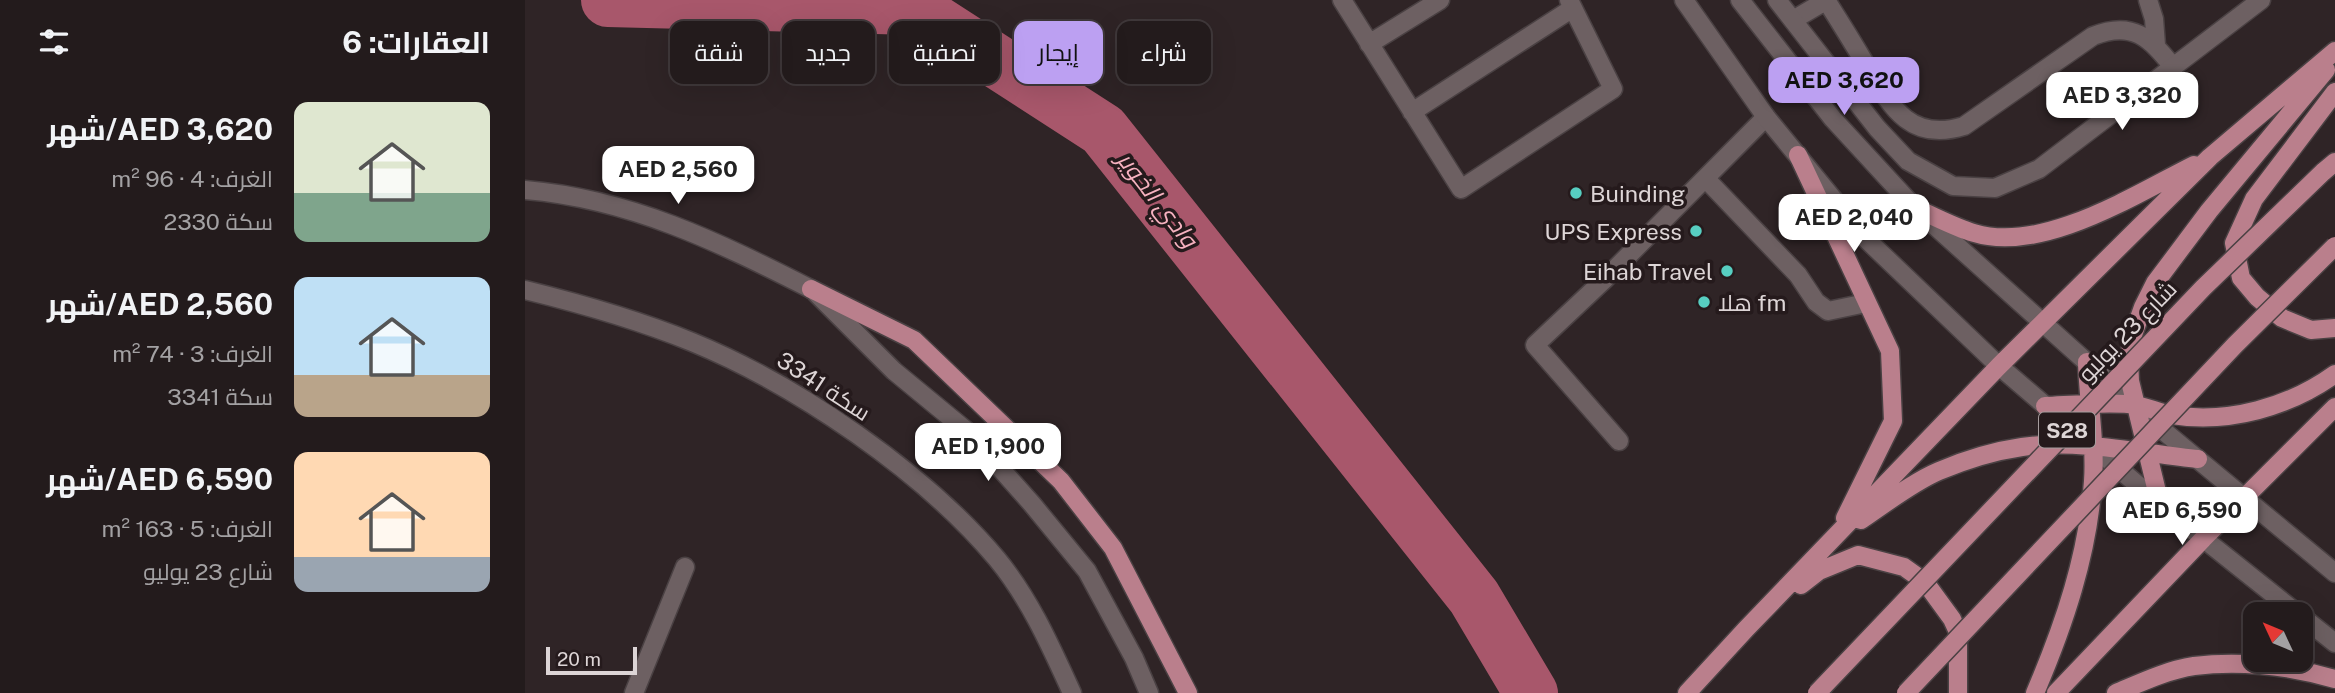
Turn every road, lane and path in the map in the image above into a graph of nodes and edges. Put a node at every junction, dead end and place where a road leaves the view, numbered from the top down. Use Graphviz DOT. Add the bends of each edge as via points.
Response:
graph roads {
  1 [pos="1342,0"];
  2 [pos="1440,0"];
  3 [pos="1685,0"];
  4 [pos="1740,0"];
  5 [pos="1777,0"];
  6 [pos="1827,0"];
  7 [pos="2148,0"];
  8 [pos="2261,0"];
  9 [pos="1571,4"];
  10 [pos="1793,20"];
  11 [pos="1369,44"];
  12 [pos="2155,45"];
  13 [pos="2335,51"];
  14 [pos="2335,59"];
  15 [pos="2174,68"];
  16 [pos="2335,92"];
  17 [pos="1412,112"];
  18 [pos="1766,117"];
  19 [pos="1798,155"];
  20 [pos="2210,157"];
  21 [pos="2329,167"];
  22 [pos="1706,179"];
  23 [pos="525,190"];
  24 [pos="1915,208"];
  25 [pos="2335,246"];
  26 [pos="811,289"];
  27 [pos="525,290"];
  28 [pos="1866,303"];
  29 [pos="2044,322"];
  30 [pos="2335,328"];
  31 [pos="2087,362"];
  32 [pos="1999,366"];
  33 [pos="2335,374"];
  34 [pos="2089,405"];
  35 [pos="2134,405"];
  36 [pos="2045,406"];
  37 [pos="2335,407"];
  38 [pos="1619,441"];
  39 [pos="2092,447"];
  40 [pos="2147,454"];
  41 [pos="2198,459"];
  42 [pos="2244,498"];
  43 [pos="2160,504"];
  44 [pos="1835,537"];
  45 [pos="2203,538"];
  46 [pos="685,567"];
  47 [pos="2335,573"];
  48 [pos="2284,602"];
  49 [pos="2313,625"];
  50 [pos="1746,629"];
  51 [pos="2335,643"];
  52 [pos="2335,679"];
  53 [pos="634,693"];
  54 [pos="1072,693"];
  55 [pos="1149,693"];
  56 [pos="1188,693"];
  57 [pos="1687,693"];
  58 [pos="1817,693"];
  59 [pos="1906,693"];
  60 [pos="1958,693"];
  61 [pos="2035,693"];
  62 [pos="2056,693"];
  63 [pos="2116,693"];
  1 -- 11 [label="street"];
  2 -- 11 [label="street"];
  3 -- 18 [label="street"];
  4 -- 24 [label="street" via="1833,119"];
  5 -- 10 [label="street"];
  6 -- 10 [label="street"];
  6 -- 12 [label="street" via="1895,111 1927,129 1964,126 2105,31 2132,31"];
  7 -- 12 [label="street"];
  8 -- 15 [label="street"];
  9 -- 17 [label="street"];
  9 -- 17 [label="street" via="1613,89 1461,189"];
  10 -- 15 [label="street" via="1908,161 1953,186 1995,188 2039,169"];
  11 -- 17 [label="street"];
  12 -- 15 [label="street"];
  13 -- 20 [label="main road"];
  14 -- 35 [label="main road" via="2155,283 2133,335 2129,369"];
  16 -- 30 [label="main road" via="2254,199 2234,243 2241,278 2257,297 2282,318 2311,330"];
  18 -- 19 [label="street"];
  18 -- 22 [label="street"];
  19 -- 28 [label="main road"];
  19 -- 32 [label="street" via="1865,238"];
  20 -- 24 [label="main road" via="2083,221 2019,238 1976,234"];
  20 -- 29 [label="main road"];
  21 -- 58 [label="main road, شارع 23 يوليو / S28, bridge" via="2203,288"];
  22 -- 28 [label="street" via="1828,311"];
  22 -- 38 [label="street" via="1535,345"];
  23 -- 26 [label="street" via="565,193 652,216"];
  24 -- 29 [label="street"];
  25 -- 59 [label="main road, S28, bridge" via="2235,345"];
  26 -- 55 [label="street" via="894,371 968,432 1032,504 1087,571"];
  26 -- 56 [label="main road" via="914,340 1061,481 1113,548"];
  27 -- 54 [label="street, سكة 3341" via="607,311 693,342 769,378 869,444 921,483 998,560 1038,621"];
  28 -- 44 [label="main road" via="1890,351 1893,421"];
  29 -- 31 [label="street"];
  29 -- 32 [label="main road"];
  31 -- 34 [label="main road"];
  31 -- 35 [label="street"];
  32 -- 36 [label="street"];
  32 -- 44 [label="main road"];
  33 -- 35 [label="main road" via="2283,402 2236,415 2171,415"];
  34 -- 35 [label="main road"];
  34 -- 36 [label="main road"];
  34 -- 39 [label="main road"];
  35 -- 40 [label="main road"];
  35 -- 41 [label="street"];
  36 -- 39 [label="street"];
  37 -- 42 [label="main road"];
  39 -- 40 [label="main road"];
  39 -- 43 [label="street"];
  39 -- 44 [label="main road" via="2020,447 1936,472"];
  39 -- 61 [label="main road" via="2090,515 2073,597"];
  40 -- 41 [label="main road"];
  40 -- 43 [label="main road"];
  41 -- 42 [label="street"];
  42 -- 45 [label="main road"];
  42 -- 47 [label="street"];
  43 -- 45 [label="street"];
  44 -- 50 [label="main road"];
  45 -- 48 [label="street"];
  45 -- 62 [label="main road"];
  46 -- 53 [label="street"];
  49 -- 51 [label="street"];
  50 -- 57 [label="main road"];
  50 -- 60 [label="main road" via="1819,571 1858,555 1904,567 1925,582 1958,632"];
  52 -- 63 [label="main road" via="2256,664 2192,667"];
}
